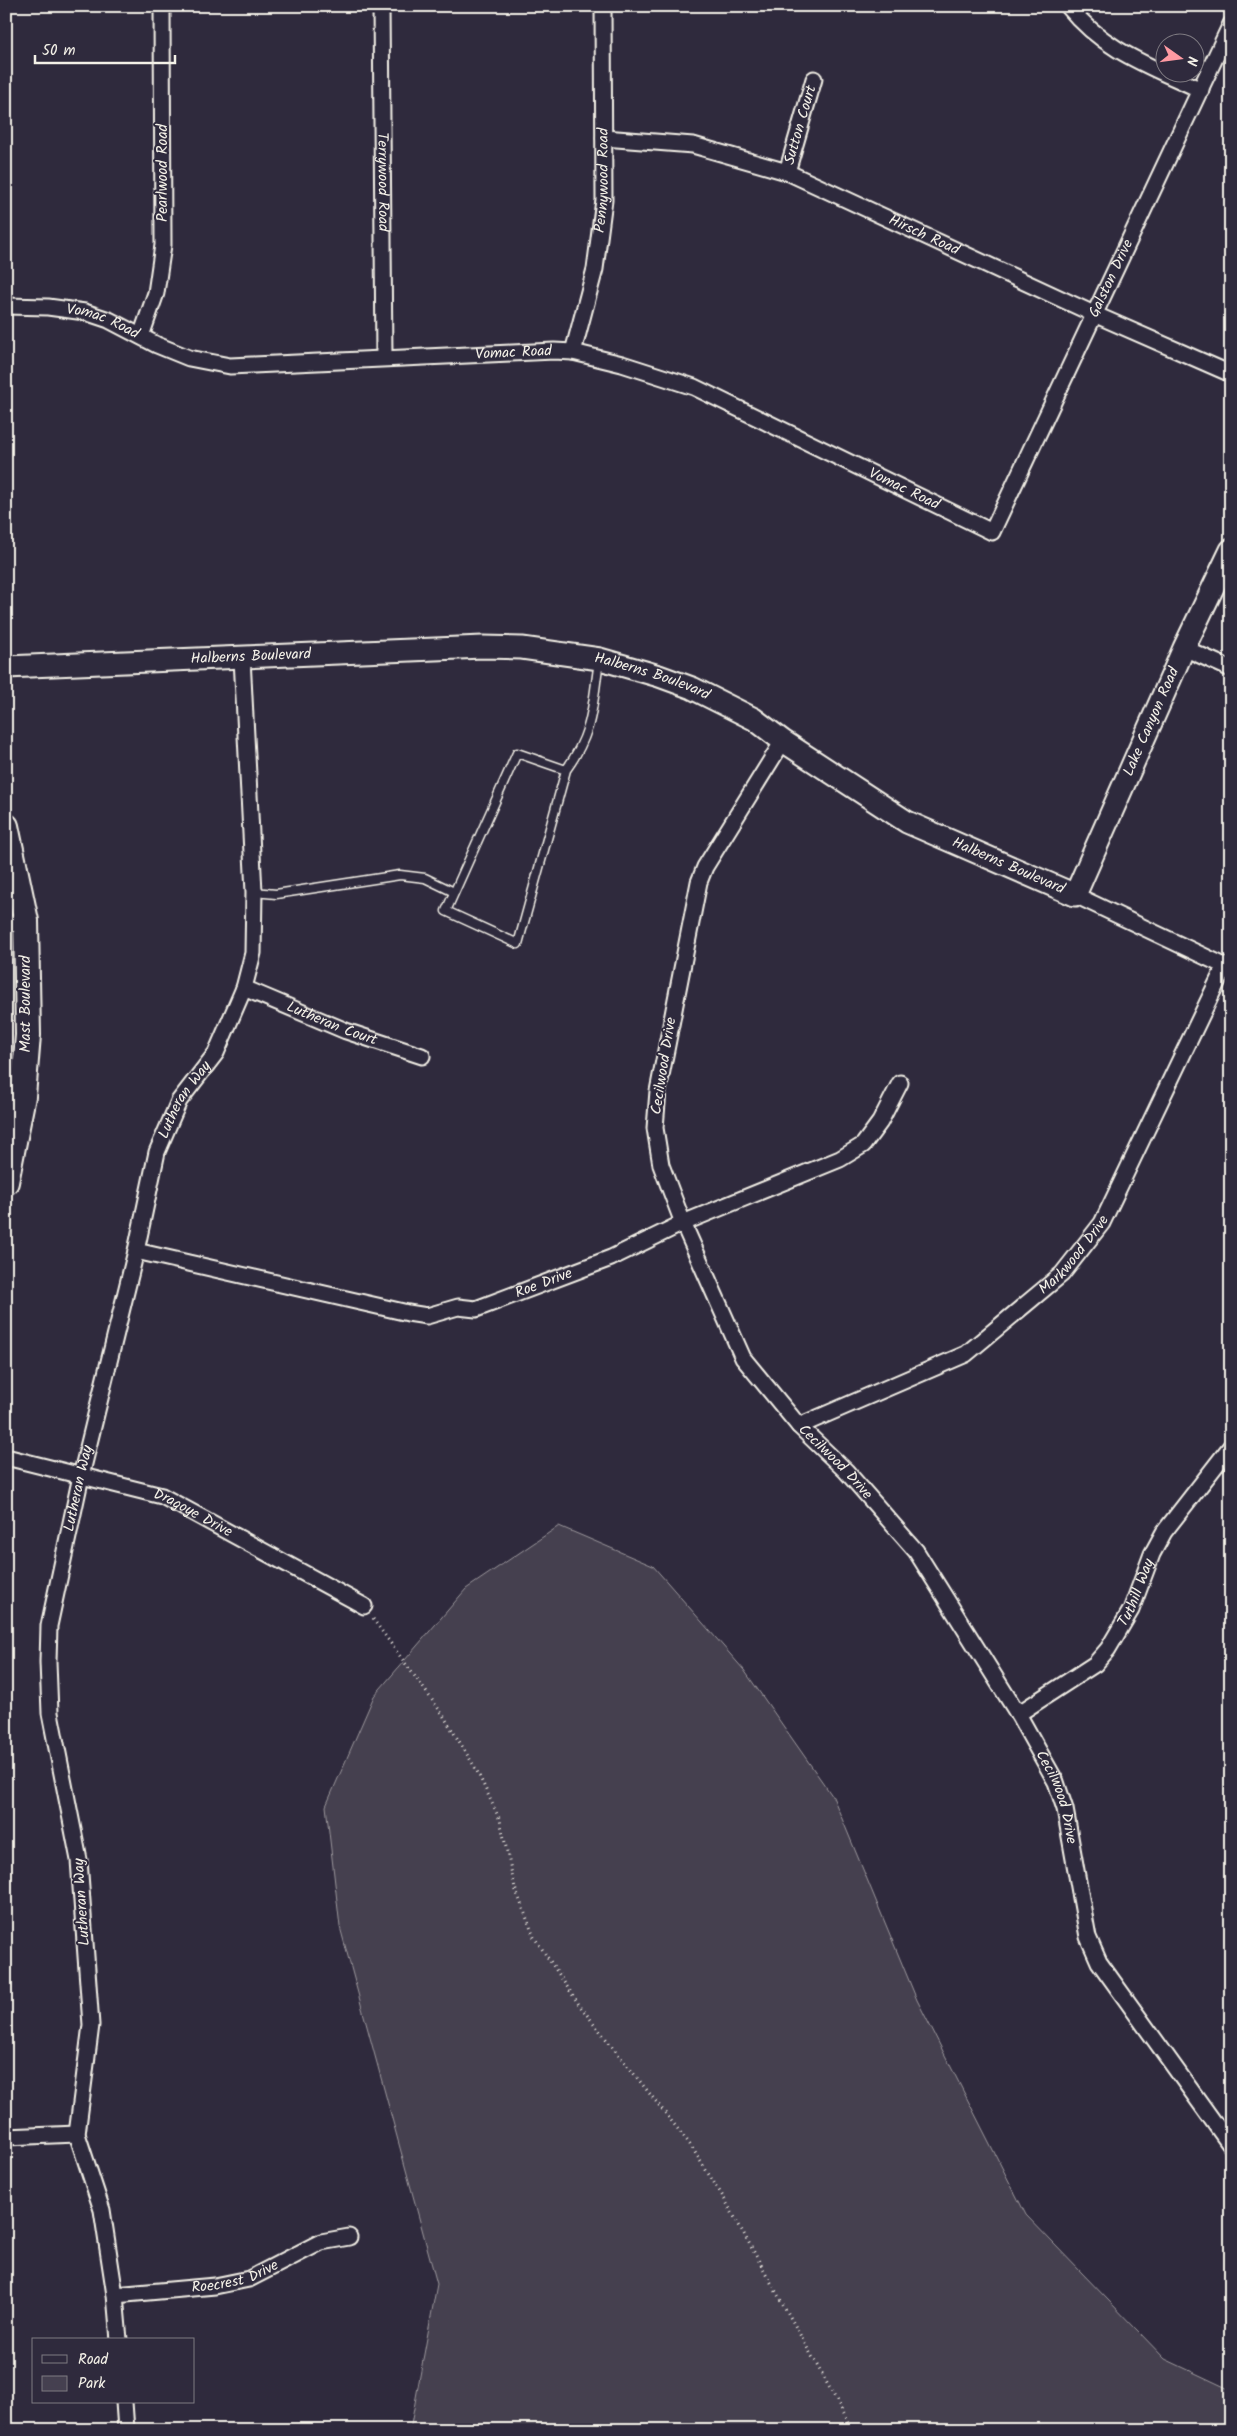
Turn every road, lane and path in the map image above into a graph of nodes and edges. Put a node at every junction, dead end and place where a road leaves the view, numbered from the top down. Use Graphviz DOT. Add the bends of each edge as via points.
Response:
graph roads {
  1 [pos="162,6"];
  2 [pos="381,6"];
  3 [pos="603,6"];
  4 [pos="1068,6"];
  5 [pos="1231,24"];
  6 [pos="814,79"];
  7 [pos="1201,90"];
  8 [pos="604,138"];
  9 [pos="787,172"];
  10 [pos="6,306"];
  11 [pos="1096,315"];
  12 [pos="142,336"];
  13 [pos="573,352"];
  14 [pos="384,357"];
  15 [pos="1231,374"];
  16 [pos="992,532"];
  17 [pos="1231,550"];
  18 [pos="1184,648"];
  19 [pos="242,658"];
  20 [pos="600,660"];
  21 [pos="6,667"];
  22 [pos="1231,669"];
  23 [pos="783,741"];
  24 [pos="566,770"];
  25 [pos="6,826"];
  26 [pos="254,892"];
  27 [pos="454,892"];
  28 [pos="1075,895"];
  29 [pos="16,923"];
  30 [pos="1228,967"];
  31 [pos="244,988"];
  32 [pos="422,1056"];
  33 [pos="900,1083"];
  34 [pos="6,1182"];
  35 [pos="683,1223"];
  36 [pos="136,1251"];
  37 [pos="799,1426"];
  38 [pos="1231,1446"];
  39 [pos="6,1457"];
  40 [pos="81,1476"];
  41 [pos="364,1606"];
  42 [pos="1018,1714"];
  43 [pos="78,2134"];
  44 [pos="6,2137"];
  45 [pos="1231,2146"];
  46 [pos="349,2237"];
  47 [pos="115,2295"];
  48 [pos="118,2338"];
  49 [pos="124,2404"];
  50 [pos="126,2430"];
  51 [pos="853,2430"];
  1 -- 12 [label="street, Pearlwood Road" via="163,244 156,293"];
  2 -- 14 [label="street, Terrywood Road"];
  3 -- 8 [label="street, Pennywood Road"];
  4 -- 7 [label="street" via="1091,32 1110,46"];
  5 -- 7 [label="street, Galston Drive"];
  6 -- 9 [label="street, Sutton Court"];
  7 -- 11 [label="street, Galston Drive"];
  8 -- 9 [label="street, Hirsch Road" via="693,145"];
  8 -- 13 [label="street, Pennywood Road" via="604,200 595,269"];
  9 -- 11 [label="street, Hirsch Road"];
  10 -- 12 [label="street, Vomac Road" via="85,312"];
  11 -- 15 [label="street, Hirsch Road"];
  11 -- 16 [label="street, Galston Drive"];
  12 -- 14 [label="street, Vomac Road" via="189,358 230,366"];
  13 -- 14 [label="street, Vomac Road"];
  13 -- 16 [label="street, Vomac Road" via="646,370 694,387"];
  17 -- 18 [label="street, Lake Canyon Road"];
  18 -- 22 [label="street"];
  18 -- 28 [label="street, Lake Canyon Road"];
  19 -- 20 [label="street, Halberns Boulevard" via="483,647 522,648"];
  19 -- 21 [label="street, Halberns Boulevard"];
  19 -- 26 [label="street, Lutheran Way"];
  20 -- 23 [label="street, Halberns Boulevard" via="659,676 699,692 754,719"];
  20 -- 24 [label="lane" via="590,724 581,749"];
  23 -- 28 [label="street, Halberns Boulevard" via="908,822"];
  23 -- 35 [label="street, Cecilwood Drive" via="705,867 693,908 658,1091 655,1128 661,1165"];
  24 -- 27 [label="lane" via="517,753"];
  24 -- 27 [label="lane" via="518,944 446,910"];
  25 -- 29 [label="main road, Mast Boulevard"];
  26 -- 27 [label="lane" via="276,894 400,875 425,878"];
  26 -- 31 [label="street, Lutheran Way" via="253,953"];
  28 -- 30 [label="street, Halberns Boulevard"];
  29 -- 34 [label="main road, Mast Boulevard" via="27,1044 23,1096"];
  30 -- 37 [label="street, Markwood Drive" via="1102,1223 1062,1274 966,1354"];
  31 -- 32 [label="street, Lutheran Court" via="346,1031"];
  31 -- 36 [label="street, Lutheran Way" via="216,1053 179,1102 157,1152"];
  33 -- 35 [label="street, Roe Drive" via="880,1122 863,1145 840,1159"];
  35 -- 36 [label="street, Roe Drive" via="611,1258 476,1309 458,1308 427,1316"];
  35 -- 37 [label="street, Cecilwood Drive" via="743,1358"];
  36 -- 40 [label="street, Lutheran Way"];
  37 -- 42 [label="street, Cecilwood Drive" via="846,1471 916,1551"];
  38 -- 42 [label="street, Tuthill Way" via="1164,1532 1152,1554 1132,1610 1108,1649 1095,1664"];
  39 -- 40 [label="street, Dragoye Drive"];
  40 -- 41 [label="street, Dragoye Drive" via="162,1496"];
  40 -- 43 [label="street, Lutheran Way" via="52,1606 48,1662 50,1713 79,1860 91,2018"];
  41 -- 51 [label="path" via="443,1714 476,1769 500,1820 516,1888 534,1937 580,2006 690,2143"];
  42 -- 45 [label="street, Cecilwood Drive" via="1056,1782 1065,1809 1088,1937 1099,1962"];
  43 -- 44 [label="street"];
  43 -- 47 [label="street, Lutheran Way" via="102,2210"];
  46 -- 47 [label="street, Roecrest Drive" via="321,2242 249,2279 215,2286"];
  47 -- 48 [label="street, Lutheran Way"];
  49 -- 50 [label="street"];
}
